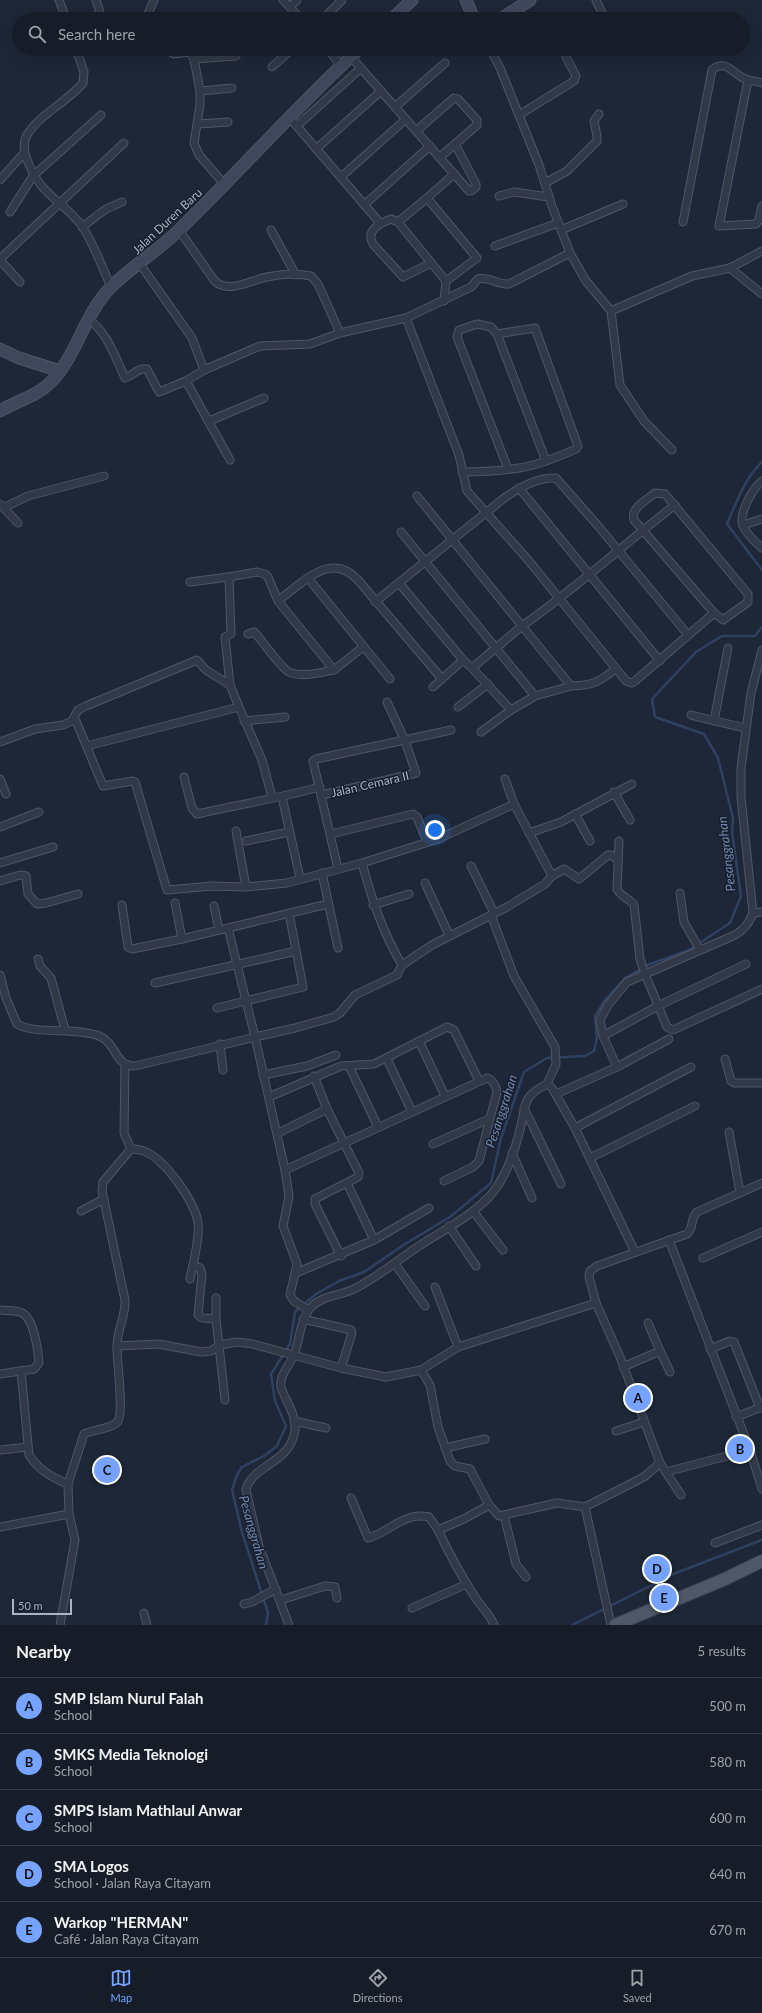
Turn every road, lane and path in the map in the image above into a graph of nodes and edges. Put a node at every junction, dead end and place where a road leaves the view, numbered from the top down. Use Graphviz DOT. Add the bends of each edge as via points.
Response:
graph roads {
  1 [pos="59,0"];
  2 [pos="96,0"];
  3 [pos="154,0"];
  4 [pos="283,0"];
  5 [pos="297,0"];
  6 [pos="342,0"];
  7 [pos="412,0"];
  8 [pos="466,0"];
  9 [pos="530,0"];
  10 [pos="596,0"];
  11 [pos="290,7"];
  12 [pos="63,12"];
  13 [pos="100,12"];
  14 [pos="149,12"];
  15 [pos="295,12"];
  16 [pos="330,12"];
  17 [pos="399,12"];
  18 [pos="471,12"];
  19 [pos="512,12"];
  20 [pos="602,12"];
  21 [pos="78,56"];
  22 [pos="192,56"];
  23 [pos="236,56"];
  24 [pos="284,56"];
  25 [pos="333,56"];
  26 [pos="352,56"];
  27 [pos="356,56"];
  28 [pos="493,56"];
  29 [pos="566,56"];
  30 [pos="194,59"];
  31 [pos="446,63"];
  32 [pos="341,66"];
  33 [pos="272,67"];
  34 [pos="361,68"];
  35 [pos="748,80"];
  36 [pos="762,83"];
  37 [pos="232,88"];
  38 [pos="200,90"];
  39 [pos="382,92"];
  40 [pos="395,107"];
  41 [pos="599,114"];
  42 [pos="101,115"];
  43 [pos="519,115"];
  44 [pos="289,117"];
  45 [pos="406,119"];
  46 [pos="228,122"];
  47 [pos="198,124"];
  48 [pos="297,126"];
  49 [pos="416,131"];
  50 [pos="124,144"];
  51 [pos="455,144"];
  52 [pos="430,146"];
  53 [pos="316,149"];
  54 [pos="24,153"];
  55 [pos="440,157"];
  56 [pos="454,174"];
  57 [pos="33,176"];
  58 [pos="341,177"];
  59 [pos="0,180"];
  60 [pos="546,183"];
  61 [pos="224,184"];
  62 [pos="499,196"];
  63 [pos="549,197"];
  64 [pos="427,198"];
  65 [pos="122,202"];
  66 [pos="59,204"];
  67 [pos="623,204"];
  68 [pos="364,205"];
  69 [pos="762,206"];
  70 [pos="10,212"];
  71 [pos="398,222"];
  72 [pos="683,222"];
  73 [pos="380,224"];
  74 [pos="81,226"];
  75 [pos="560,226"];
  76 [pos="179,230"];
  77 [pos="271,230"];
  78 [pos="495,246"];
  79 [pos="762,251"];
  80 [pos="570,253"];
  81 [pos="0,260"];
  82 [pos="431,262"];
  83 [pos="140,264"];
  84 [pos="730,268"];
  85 [pos="296,275"];
  86 [pos="446,281"];
  87 [pos="20,282"];
  88 [pos="111,287"];
  89 [pos="762,294"];
  90 [pos="444,301"];
  91 [pos="611,311"];
  92 [pos="406,318"];
  93 [pos="88,319"];
  94 [pos="340,333"];
  95 [pos="496,334"];
  96 [pos="0,349"];
  97 [pos="204,370"];
  98 [pos="60,371"];
  99 [pos="186,381"];
  100 [pos="264,398"];
  101 [pos="0,411"];
  102 [pos="209,422"];
  103 [pos="672,450"];
  104 [pos="230,460"];
  105 [pos="546,461"];
  106 [pos="508,469"];
  107 [pos="463,475"];
  108 [pos="104,476"];
  109 [pos="762,481"];
  110 [pos="762,487"];
  111 [pos="519,488"];
  112 [pos="754,489"];
  113 [pos="417,496"];
  114 [pos="675,505"];
  115 [pos="2,506"];
  116 [pos="486,511"];
  117 [pos="762,519"];
  118 [pos="18,523"];
  119 [pos="742,525"];
  120 [pos="643,530"];
  121 [pos="401,532"];
  122 [pos="452,540"];
  123 [pos="762,548"];
  124 [pos="618,550"];
  125 [pos="424,562"];
  126 [pos="590,574"];
  127 [pos="229,577"];
  128 [pos="308,578"];
  129 [pos="190,582"];
  130 [pos="399,583"];
  131 [pos="560,600"];
  132 [pos="278,601"];
  133 [pos="375,602"];
  134 [pos="714,613"];
  135 [pos="522,626"];
  136 [pos="248,634"];
  137 [pos="688,635"];
  138 [pos="364,647"];
  139 [pos="495,647"];
  140 [pos="728,648"];
  141 [pos="762,650"];
  142 [pos="463,660"];
  143 [pos="660,661"];
  144 [pos="472,668"];
  145 [pos="616,669"];
  146 [pos="334,670"];
  147 [pos="390,679"];
  148 [pos="442,679"];
  149 [pos="488,684"];
  150 [pos="230,685"];
  151 [pos="571,686"];
  152 [pos="433,687"];
  153 [pos="535,696"];
  154 [pos="387,702"];
  155 [pos="239,707"];
  156 [pos="458,707"];
  157 [pos="511,710"];
  158 [pos="691,715"];
  159 [pos="285,717"];
  160 [pos="72,721"];
  161 [pos="244,721"];
  162 [pos="714,721"];
  163 [pos="745,728"];
  164 [pos="451,730"];
  165 [pos="481,732"];
  166 [pos="405,741"];
  167 [pos="0,742"];
  168 [pos="87,746"];
  169 [pos="184,777"];
  170 [pos="0,779"];
  171 [pos="505,780"];
  172 [pos="632,784"];
  173 [pos="320,787"];
  174 [pos="614,792"];
  175 [pos="6,794"];
  176 [pos="322,796"];
  177 [pos="272,797"];
  178 [pos="282,797"];
  179 [pos="514,804"];
  180 [pos="39,812"];
  181 [pos="574,814"];
  182 [pos="630,820"];
  183 [pos="0,827"];
  184 [pos="236,831"];
  185 [pos="289,832"];
  186 [pos="529,833"];
  187 [pos="331,834"];
  188 [pos="246,841"];
  189 [pos="590,841"];
  190 [pos="619,841"];
  191 [pos="428,842"];
  192 [pos="53,847"];
  193 [pos="618,860"];
  194 [pos="0,863"];
  195 [pos="362,863"];
  196 [pos="471,866"];
  197 [pos="338,869"];
  198 [pos="322,873"];
  199 [pos="552,876"];
  200 [pos="300,878"];
  201 [pos="0,881"];
  202 [pos="425,883"];
  203 [pos="246,887"];
  204 [pos="680,893"];
  205 [pos="78,894"];
  206 [pos="410,894"];
  207 [pos="175,903"];
  208 [pos="328,904"];
  209 [pos="122,905"];
  210 [pos="373,905"];
  211 [pos="214,906"];
  212 [pos="762,912"];
  213 [pos="289,913"];
  214 [pos="753,913"];
  215 [pos="493,914"];
  216 [pos="228,928"];
  217 [pos="219,930"];
  218 [pos="449,935"];
  219 [pos="182,939"];
  220 [pos="338,948"];
  221 [pos="698,949"];
  222 [pos="296,951"];
  223 [pos="38,959"];
  224 [pos="746,964"];
  225 [pos="236,965"];
  226 [pos="402,965"];
  227 [pos="644,972"];
  228 [pos="0,975"];
  229 [pos="155,983"];
  230 [pos="762,989"];
  231 [pos="246,1001"];
  232 [pos="658,1006"];
  233 [pos="217,1008"];
  234 [pos="65,1030"];
  235 [pos="603,1036"];
  236 [pos="255,1037"];
  237 [pos="669,1038"];
  238 [pos="419,1041"];
  239 [pos="220,1044"];
  240 [pos="336,1054"];
  241 [pos="387,1059"];
  242 [pos="725,1059"];
  243 [pos="129,1065"];
  244 [pos="349,1066"];
  245 [pos="617,1067"];
  246 [pos="691,1067"];
  247 [pos="223,1070"];
  248 [pos="263,1075"];
  249 [pos="314,1076"];
  250 [pos="479,1081"];
  251 [pos="762,1083"];
  252 [pos="548,1084"];
  253 [pos="556,1094"];
  254 [pos="268,1096"];
  255 [pos="445,1096"];
  256 [pos="695,1106"];
  257 [pos="524,1107"];
  258 [pos="327,1109"];
  259 [pos="412,1112"];
  260 [pos="489,1119"];
  261 [pos="378,1127"];
  262 [pos="575,1128"];
  263 [pos="729,1132"];
  264 [pos="278,1133"];
  265 [pos="343,1143"];
  266 [pos="434,1144"];
  267 [pos="134,1149"];
  268 [pos="512,1153"];
  269 [pos="590,1158"];
  270 [pos="285,1170"];
  271 [pos="444,1181"];
  272 [pos="348,1183"];
  273 [pos="762,1183"];
  274 [pos="561,1184"];
  275 [pos="740,1192"];
  276 [pos="532,1198"];
  277 [pos="104,1199"];
  278 [pos="429,1208"];
  279 [pos="82,1211"];
  280 [pos="474,1211"];
  281 [pos="450,1226"];
  282 [pos="762,1232"];
  283 [pos="374,1240"];
  284 [pos="669,1240"];
  285 [pos="503,1250"];
  286 [pos="635,1252"];
  287 [pos="341,1256"];
  288 [pos="703,1258"];
  289 [pos="394,1264"];
  290 [pos="193,1266"];
  291 [pos="476,1266"];
  292 [pos="296,1273"];
  293 [pos="190,1279"];
  294 [pos="435,1287"];
  295 [pos="216,1298"];
  296 [pos="596,1303"];
  297 [pos="426,1306"];
  298 [pos="306,1309"];
  299 [pos="0,1310"];
  300 [pos="216,1319"];
  301 [pos="304,1319"];
  302 [pos="648,1323"];
  303 [pos="220,1345"];
  304 [pos="117,1346"];
  305 [pos="458,1347"];
  306 [pos="710,1349"];
  307 [pos="660,1351"];
  308 [pos="292,1355"];
  309 [pos="623,1367"];
  310 [pos="341,1368"];
  311 [pos="421,1370"];
  312 [pos="21,1371"];
  313 [pos="670,1372"];
  314 [pos="0,1374"];
  315 [pos="225,1400"];
  316 [pos="761,1408"];
  317 [pos="736,1417"];
  318 [pos="294,1421"];
  319 [pos="644,1422"];
  320 [pos="326,1428"];
  321 [pos="616,1431"];
  322 [pos="485,1439"];
  323 [pos="28,1447"];
  324 [pos="445,1448"];
  325 [pos="0,1450"];
  326 [pos="750,1450"];
  327 [pos="660,1464"];
  328 [pos="758,1464"];
  329 [pos="666,1472"];
  330 [pos="68,1484"];
  331 [pos="762,1489"];
  332 [pos="681,1495"];
  333 [pos="351,1498"];
  334 [pos="489,1505"];
  335 [pos="585,1507"];
  336 [pos="69,1514"];
  337 [pos="504,1515"];
  338 [pos="762,1525"];
  339 [pos="0,1527"];
  340 [pos="438,1530"];
  341 [pos="715,1543"];
  342 [pos="762,1561"];
  343 [pos="526,1578"];
  344 [pos="467,1584"];
  345 [pos="273,1590"];
  346 [pos="337,1598"];
  347 [pos="281,1600"];
  348 [pos="244,1604"];
  349 [pos="412,1608"];
  350 [pos="144,1614"];
  351 [pos="612,1620"];
  352 [pos="60,1625"];
  353 [pos="147,1625"];
  354 [pos="289,1625"];
  355 [pos="494,1625"];
  356 [pos="611,1625"];
  1 -- 12 [label="street"];
  2 -- 13 [label="street"];
  3 -- 14 [label="street"];
  4 -- 11 [label="street"];
  5 -- 11 [label="street"];
  6 -- 16 [label="street"];
  7 -- 17 [label="street"];
  8 -- 18 [label="street"];
  9 -- 19 [label="street"];
  10 -- 20 [label="street"];
  11 -- 15 [label="street"];
  21 -- 54 [label="street" via="84,72 83,83 30,131 24,144"];
  22 -- 30 [label="street"];
  23 -- 30 [label="street"];
  24 -- 33 [label="street"];
  25 -- 32 [label="street"];
  26 -- 32 [label="street, Jalan Duren Baru"];
  27 -- 34 [label="street"];
  28 -- 43 [label="street"];
  29 -- 43 [label="street" via="576,76 574,81"];
  30 -- 38 [label="street"];
  31 -- 40 [label="street"];
  32 -- 44 [label="street, Jalan Duren Baru"];
  34 -- 39 [label="street"];
  34 -- 48 [label="street"];
  35 -- 36 [label="street"];
  35 -- 69 [label="street" via="719,226 756,224"];
  35 -- 72 [label="street" via="726,66 716,67 711,73"];
  37 -- 38 [label="street"];
  38 -- 47 [label="street"];
  39 -- 40 [label="street"];
  39 -- 53 [label="street"];
  40 -- 45 [label="street"];
  41 -- 60 [label="street" via="594,121 597,141 571,167"];
  42 -- 57 [label="street"];
  43 -- 60 [label="street"];
  44 -- 48 [label="street"];
  44 -- 61 [label="street, Jalan Duren Baru"];
  45 -- 49 [label="street"];
  45 -- 58 [label="street"];
  46 -- 47 [label="street"];
  47 -- 61 [label="street" via="194,136 196,149"];
  48 -- 53 [label="street"];
  49 -- 51 [label="street" via="456,98 478,123"];
  49 -- 52 [label="street"];
  50 -- 66 [label="street"];
  51 -- 55 [label="street"];
  51 -- 56 [label="street" via="476,186 469,191"];
  52 -- 55 [label="street"];
  52 -- 68 [label="street"];
  53 -- 58 [label="street"];
  54 -- 57 [label="street"];
  54 -- 59 [label="street"];
  55 -- 56 [label="street"];
  56 -- 64 [label="street"];
  57 -- 66 [label="street" via="46,193"];
  57 -- 70 [label="street"];
  58 -- 68 [label="street"];
  60 -- 63 [label="street"];
  61 -- 76 [label="street, Jalan Duren Baru"];
  62 -- 63 [label="street" via="514,192"];
  63 -- 75 [label="street"];
  64 -- 71 [label="street"];
  64 -- 86 [label="street" via="477,256 476,260"];
  65 -- 74 [label="street" via="106,209"];
  66 -- 74 [label="street"];
  66 -- 81 [label="street"];
  67 -- 75 [label="street"];
  68 -- 73 [label="street"];
  71 -- 73 [label="street" via="391,219"];
  71 -- 82 [label="street"];
  73 -- 82 [label="street" via="371,234 372,242 402,277"];
  74 -- 88 [label="street"];
  75 -- 78 [label="street"];
  75 -- 80 [label="street"];
  76 -- 83 [label="street, Jalan Duren Baru"];
  76 -- 85 [label="street" via="214,280 225,287 267,276"];
  77 -- 85 [label="street"];
  79 -- 84 [label="street"];
  80 -- 90 [label="street" via="509,284 499,284 486,278 478,279 471,287"];
  80 -- 91 [label="street" via="592,289"];
  81 -- 87 [label="street"];
  82 -- 86 [label="street"];
  83 -- 88 [label="street, Jalan Duren Baru"];
  83 -- 97 [label="street" via="192,338"];
  84 -- 89 [label="street"];
  84 -- 91 [label="street" via="692,276"];
  85 -- 94 [label="street" via="314,278"];
  86 -- 90 [label="street"];
  88 -- 93 [label="street, Jalan Duren Baru"];
  90 -- 92 [label="street"];
  91 -- 103 [label="street" via="620,385 644,421"];
  92 -- 94 [label="street"];
  92 -- 107 [label="street" via="454,441"];
  93 -- 98 [label="street, Jalan Duren Baru"];
  93 -- 99 [label="street" via="102,332 125,378 140,369 147,369 159,392"];
  94 -- 97 [label="street" via="310,344 260,346"];
  95 -- 105 [label="street"];
  95 -- 105 [label="street" via="535,328 578,446 576,450"];
  95 -- 106 [label="street" via="491,327 481,324 460,330 457,334"];
  96 -- 98 [label="street"];
  97 -- 99 [label="street"];
  98 -- 101 [label="street, Jalan Duren Baru" via="50,384"];
  99 -- 102 [label="street"];
  100 -- 102 [label="street"];
  102 -- 104 [label="street"];
  105 -- 106 [label="street"];
  106 -- 107 [label="street"];
  107 -- 116 [label="street" via="465,488"];
  108 -- 115 [label="street" via="28,496"];
  109 -- 112 [label="street"];
  110 -- 112 [label="street"];
  111 -- 116 [label="street"];
  111 -- 124 [label="street" via="546,478 556,478"];
  111 -- 126 [label="street"];
  112 -- 119 [label="street"];
  113 -- 122 [label="street"];
  114 -- 120 [label="street"];
  114 -- 120 [label="street" via="661,492 634,510 633,515"];
  114 -- 134 [label="street" via="748,594 748,602 727,618 723,620"];
  115 -- 118 [label="street"];
  116 -- 122 [label="street"];
  116 -- 131 [label="street"];
  117 -- 119 [label="street"];
  119 -- 123 [label="street"];
  120 -- 124 [label="street"];
  120 -- 134 [label="street"];
  121 -- 125 [label="street"];
  122 -- 125 [label="street"];
  122 -- 135 [label="street"];
  124 -- 126 [label="street"];
  124 -- 137 [label="street"];
  125 -- 130 [label="street"];
  125 -- 139 [label="street"];
  126 -- 131 [label="street"];
  126 -- 143 [label="street"];
  127 -- 129 [label="street"];
  127 -- 132 [label="street" via="257,572 265,574"];
  127 -- 150 [label="street" via="231,634 225,638"];
  128 -- 132 [label="street"];
  128 -- 133 [label="street" via="326,568 342,568 352,573"];
  128 -- 138 [label="street"];
  130 -- 133 [label="street"];
  130 -- 142 [label="street"];
  131 -- 135 [label="street"];
  131 -- 145 [label="street"];
  132 -- 146 [label="street"];
  133 -- 148 [label="street"];
  134 -- 137 [label="street"];
  135 -- 139 [label="street"];
  135 -- 151 [label="street"];
  136 -- 146 [label="street" via="254,632 289,672 299,674"];
  137 -- 143 [label="street"];
  138 -- 146 [label="street"];
  138 -- 147 [label="street"];
  139 -- 144 [label="street"];
  139 -- 153 [label="street"];
  140 -- 162 [label="street"];
  141 -- 163 [label="street" via="755,671"];
  142 -- 144 [label="street"];
  142 -- 148 [label="street"];
  143 -- 145 [label="street" via="632,683 626,681"];
  144 -- 149 [label="street"];
  145 -- 151 [label="street" via="597,683"];
  148 -- 152 [label="street"];
  149 -- 156 [label="street"];
  149 -- 157 [label="street"];
  150 -- 155 [label="street"];
  150 -- 160 [label="street" via="206,670 197,660 86,706 78,710"];
  151 -- 153 [label="street"];
  153 -- 157 [label="street"];
  154 -- 166 [label="street"];
  155 -- 161 [label="street"];
  155 -- 168 [label="street"];
  157 -- 165 [label="street"];
  158 -- 162 [label="street"];
  159 -- 161 [label="street"];
  160 -- 167 [label="street"];
  160 -- 168 [label="street" via="76,721"];
  161 -- 177 [label="street" via="262,760"];
  162 -- 163 [label="street"];
  163 -- 214 [label="street" via="741,784"];
  164 -- 166 [label="street"];
  166 -- 173 [label="street" via="316,759 313,764"];
  166 -- 176 [label="street, Jalan Cemara II" via="416,771 414,775"];
  168 -- 203 [label="street" via="103,786 135,782 167,890 212,886"];
  169 -- 177 [label="street" via="192,808 197,814"];
  170 -- 175 [label="street"];
  171 -- 179 [label="street"];
  172 -- 174 [label="street"];
  173 -- 176 [label="street"];
  173 -- 178 [label="street"];
  174 -- 181 [label="street"];
  174 -- 182 [label="street"];
  176 -- 187 [label="street"];
  177 -- 178 [label="street"];
  178 -- 185 [label="street"];
  179 -- 186 [label="street"];
  179 -- 191 [label="street"];
  180 -- 183 [label="street"];
  181 -- 186 [label="street" via="561,822"];
  181 -- 189 [label="street"];
  184 -- 203 [label="street"];
  185 -- 188 [label="street"];
  185 -- 200 [label="street"];
  186 -- 199 [label="street"];
  187 -- 191 [label="street" via="413,814 417,817"];
  187 -- 197 [label="street"];
  190 -- 193 [label="street"];
  191 -- 195 [label="street"];
  192 -- 194 [label="street"];
  193 -- 199 [label="street" via="611,855 608,856 579,879 564,869"];
  193 -- 227 [label="street" via="617,889 634,904 640,959"];
  195 -- 197 [label="street"];
  195 -- 210 [label="street"];
  196 -- 215 [label="street"];
  197 -- 198 [label="street"];
  198 -- 200 [label="street"];
  198 -- 208 [label="street"];
  199 -- 215 [label="street" via="545,884"];
  200 -- 203 [label="street" via="278,885"];
  201 -- 205 [label="street" via="20,875 26,876 28,894 37,904"];
  202 -- 218 [label="street"];
  204 -- 221 [label="street" via="684,922"];
  206 -- 210 [label="street"];
  207 -- 219 [label="street"];
  208 -- 213 [label="street"];
  208 -- 220 [label="street"];
  209 -- 219 [label="street" via="128,947"];
  210 -- 226 [label="street" via="391,947"];
  211 -- 217 [label="street"];
  212 -- 214 [label="street"];
  213 -- 216 [label="street"];
  213 -- 222 [label="street"];
  214 -- 221 [label="street" via="747,926 741,931"];
  215 -- 218 [label="street"];
  215 -- 252 [label="street" via="514,976 556,1046 556,1064"];
  216 -- 217 [label="street"];
  216 -- 225 [label="street"];
  217 -- 219 [label="street"];
  218 -- 226 [label="street"];
  221 -- 227 [label="street"];
  222 -- 225 [label="street"];
  222 -- 231 [label="street" via="303,986"];
  223 -- 234 [label="street" via="51,978"];
  224 -- 232 [label="street"];
  225 -- 229 [label="street"];
  225 -- 231 [label="street"];
  226 -- 236 [label="street" via="397,975 355,995 334,1017"];
  227 -- 232 [label="street"];
  227 -- 235 [label="street" via="623,986 608,1005 600,1020"];
  228 -- 234 [label="street" via="17,1024 31,1029"];
  230 -- 232 [label="street" via="673,1030 667,1027"];
  231 -- 233 [label="street"];
  231 -- 236 [label="street"];
  232 -- 235 [label="street"];
  234 -- 243 [label="street" via="100,1036 111,1044 119,1059"];
  235 -- 245 [label="street"];
  236 -- 239 [label="street"];
  236 -- 248 [label="street"];
  237 -- 245 [label="street"];
  238 -- 241 [label="street"];
  238 -- 250 [label="street" via="447,1027 454,1030"];
  238 -- 255 [label="street"];
  239 -- 243 [label="street"];
  239 -- 247 [label="street"];
  240 -- 248 [label="street" via="308,1066"];
  241 -- 244 [label="street" via="367,1066"];
  241 -- 259 [label="street"];
  242 -- 251 [label="street" via="734,1083"];
  243 -- 267 [label="street" via="124,1133"];
  244 -- 249 [label="street" via="341,1066"];
  244 -- 261 [label="street"];
  245 -- 253 [label="street"];
  246 -- 262 [label="street"];
  248 -- 254 [label="street"];
  249 -- 254 [label="street"];
  249 -- 258 [label="street"];
  250 -- 255 [label="street"];
  250 -- 260 [label="street" via="489,1078 496,1087 497,1092"];
  252 -- 253 [label="street"];
  252 -- 257 [label="street" via="538,1088"];
  253 -- 262 [label="street"];
  254 -- 264 [label="street"];
  255 -- 259 [label="street"];
  256 -- 269 [label="street"];
  257 -- 268 [label="street"];
  257 -- 274 [label="street"];
  258 -- 264 [label="street"];
  258 -- 265 [label="street"];
  259 -- 261 [label="street"];
  260 -- 266 [label="street"];
  260 -- 271 [label="street" via="479,1161 473,1167"];
  261 -- 265 [label="street"];
  262 -- 269 [label="street"];
  263 -- 275 [label="street"];
  264 -- 270 [label="street"];
  265 -- 270 [label="street"];
  265 -- 272 [label="street" via="360,1176"];
  267 -- 277 [label="street" via="103,1182"];
  267 -- 290 [label="street" via="146,1152 166,1170 190,1199 198,1226"];
  268 -- 276 [label="street"];
  268 -- 280 [label="street" via="503,1178 489,1197"];
  269 -- 286 [label="street"];
  270 -- 292 [label="street" via="288,1196 283,1226 297,1264"];
  272 -- 283 [label="street"];
  272 -- 287 [label="street" via="315,1199 315,1204"];
  273 -- 275 [label="street"];
  275 -- 284 [label="street" via="696,1212 690,1232"];
  277 -- 279 [label="street"];
  277 -- 304 [label="street" via="126,1307"];
  278 -- 283 [label="street"];
  280 -- 281 [label="street"];
  280 -- 285 [label="street"];
  281 -- 289 [label="street"];
  281 -- 291 [label="street"];
  282 -- 288 [label="street"];
  283 -- 287 [label="street"];
  284 -- 286 [label="street"];
  284 -- 306 [label="street"];
  286 -- 296 [label="street" via="590,1271 589,1277"];
  287 -- 292 [label="street"];
  289 -- 297 [label="street"];
  289 -- 298 [label="street" via="355,1289 321,1299"];
  290 -- 293 [label="street"];
  290 -- 300 [label="street" via="200,1268 202,1274 198,1315 202,1318"];
  292 -- 298 [label="street" via="290,1287 290,1295"];
  294 -- 305 [label="street"];
  295 -- 300 [label="street"];
  296 -- 305 [label="street"];
  296 -- 309 [label="street"];
  298 -- 301 [label="street"];
  299 -- 312 [label="street" via="23,1313 29,1320 39,1363 34,1368"];
  300 -- 303 [label="street"];
  301 -- 308 [label="street"];
  301 -- 310 [label="street" via="351,1330"];
  302 -- 307 [label="street"];
  303 -- 304 [label="street" via="210,1351 201,1352 159,1344"];
  303 -- 308 [label="street" via="237,1342 253,1344"];
  303 -- 315 [label="street"];
  304 -- 330 [label="street" via="121,1411 118,1422 84,1434"];
  305 -- 311 [label="street"];
  306 -- 316 [label="street" via="730,1341 734,1342"];
  306 -- 317 [label="street"];
  307 -- 309 [label="street"];
  307 -- 313 [label="street"];
  308 -- 310 [label="street"];
  308 -- 318 [label="street" via="281,1379 281,1386"];
  309 -- 319 [label="street"];
  310 -- 311 [label="street" via="380,1377"];
  311 -- 324 [label="street" via="430,1385"];
  312 -- 314 [label="street"];
  312 -- 323 [label="street"];
  316 -- 317 [label="street"];
  317 -- 326 [label="street"];
  318 -- 320 [label="street"];
  318 -- 345 [label="street" via="294,1437 289,1446 278,1460 252,1477 246,1490 258,1546"];
  319 -- 321 [label="street"];
  319 -- 327 [label="street"];
  322 -- 324 [label="street"];
  323 -- 325 [label="street"];
  323 -- 330 [label="street" via="34,1463 56,1480"];
  324 -- 334 [label="street" via="455,1466 470,1469"];
  326 -- 328 [label="street"];
  326 -- 329 [label="street"];
  327 -- 329 [label="street"];
  327 -- 335 [label="street" via="644,1477"];
  328 -- 331 [label="street"];
  329 -- 332 [label="street"];
  330 -- 336 [label="street"];
  333 -- 340 [label="street" via="368,1538 406,1518 417,1516 429,1517"];
  334 -- 337 [label="street" via="499,1516"];
  334 -- 340 [label="street"];
  335 -- 337 [label="street" via="557,1503"];
  335 -- 351 [label="street" via="605,1603"];
  336 -- 339 [label="street"];
  336 -- 352 [label="street" via="75,1540"];
  337 -- 343 [label="street" via="516,1564"];
  338 -- 341 [label="street"];
  340 -- 344 [label="street"];
  342 -- 351 [label="main road" via="725,1579"];
  344 -- 349 [label="street"];
  344 -- 355 [label="street"];
  345 -- 347 [label="street"];
  345 -- 348 [label="street"];
  346 -- 347 [label="street" via="336,1587 325,1586"];
  347 -- 354 [label="street"];
  350 -- 353 [label="street"];
  351 -- 356 [label="street"];
}
